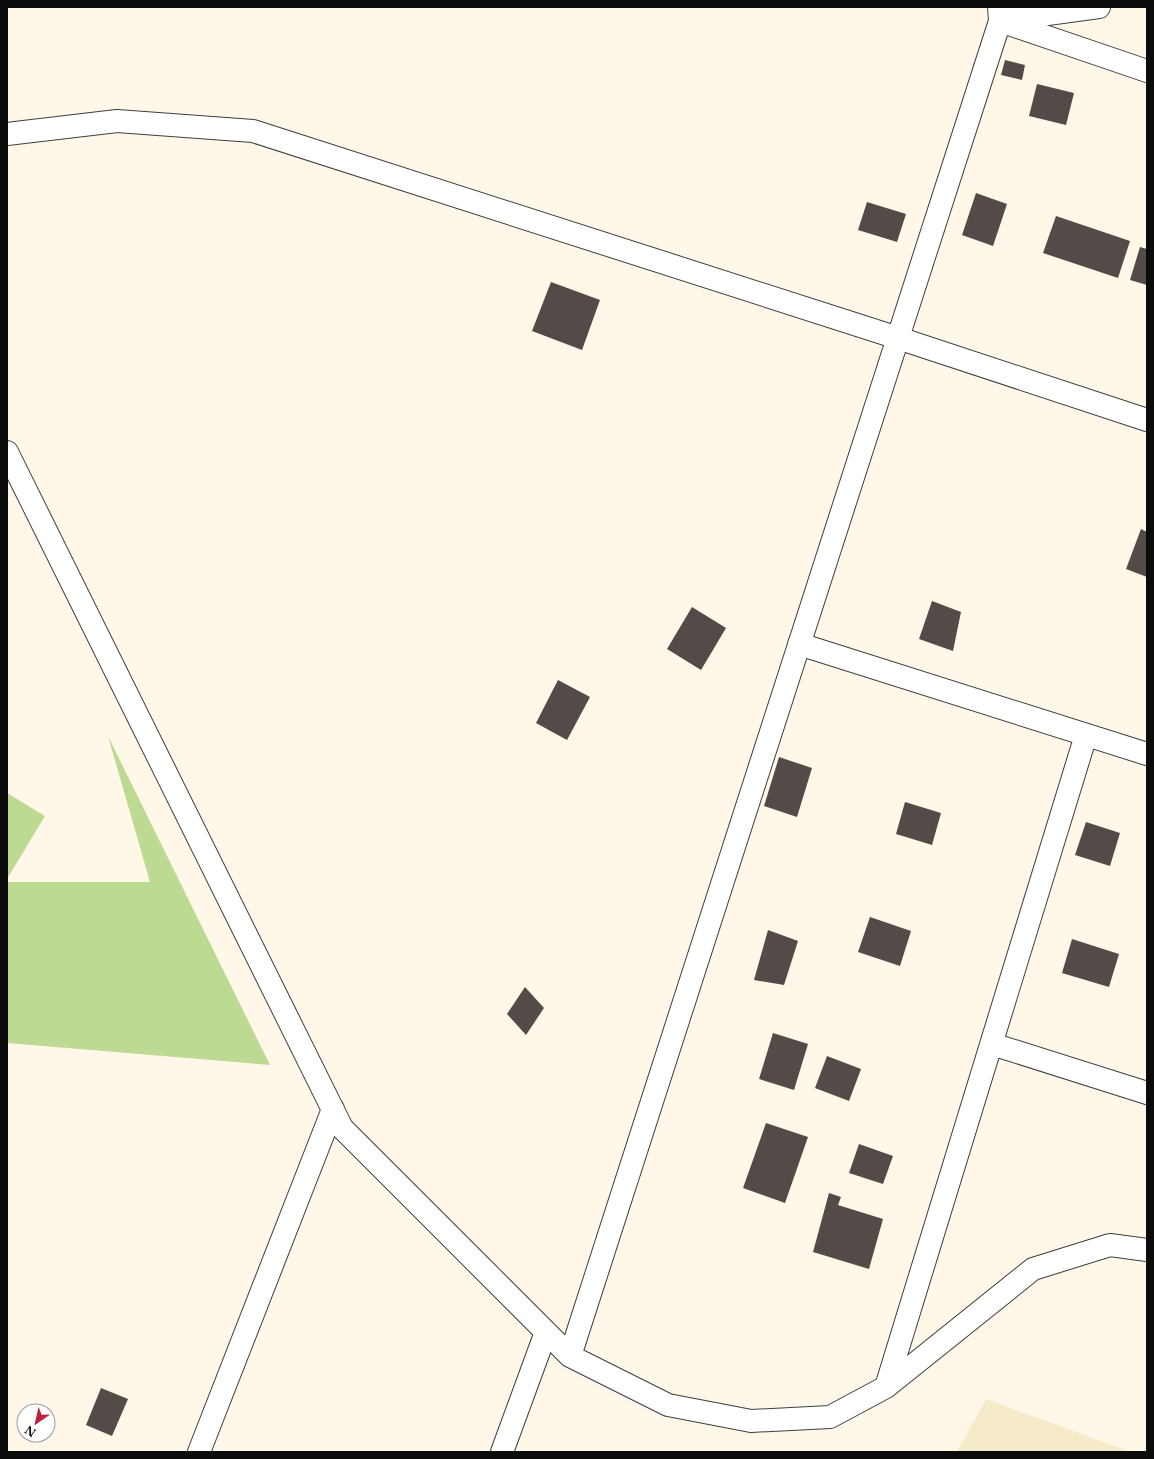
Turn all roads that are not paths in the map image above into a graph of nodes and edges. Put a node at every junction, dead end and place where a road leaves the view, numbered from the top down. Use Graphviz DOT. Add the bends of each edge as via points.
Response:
graph roads {
  1 [pos="1099,7"];
  2 [pos="999,14"];
  3 [pos="1147,71"];
  4 [pos="7,134"];
  5 [pos="898,338"];
  6 [pos="1147,420"];
  7 [pos="7,452"];
  8 [pos="799,644"];
  9 [pos="1086,735"];
  10 [pos="1147,754"];
  11 [pos="992,1044"];
  12 [pos="1147,1093"];
  13 [pos="333,1109"];
  14 [pos="1147,1250"];
  15 [pos="546,1332"];
  16 [pos="570,1356"];
  17 [pos="886,1387"];
  18 [pos="198,1452"];
  19 [pos="502,1452"];
  1 -- 2 [label="street"];
  2 -- 3 [label="street"];
  2 -- 5 [label="street"];
  4 -- 5 [label="street" via="117,121 253,131"];
  5 -- 6 [label="street"];
  5 -- 8 [label="street"];
  7 -- 13 [label="street"];
  8 -- 9 [label="street"];
  8 -- 16 [label="street"];
  9 -- 10 [label="street"];
  9 -- 11 [label="street"];
  11 -- 12 [label="street"];
  11 -- 17 [label="street"];
  13 -- 15 [label="street" via="342,1128"];
  13 -- 18 [label="street"];
  14 -- 17 [label="street" via="1110,1244 1033,1269"];
  15 -- 16 [label="street"];
  15 -- 19 [label="street"];
  16 -- 17 [label="street" via="668,1405 751,1421 830,1417"];
}
